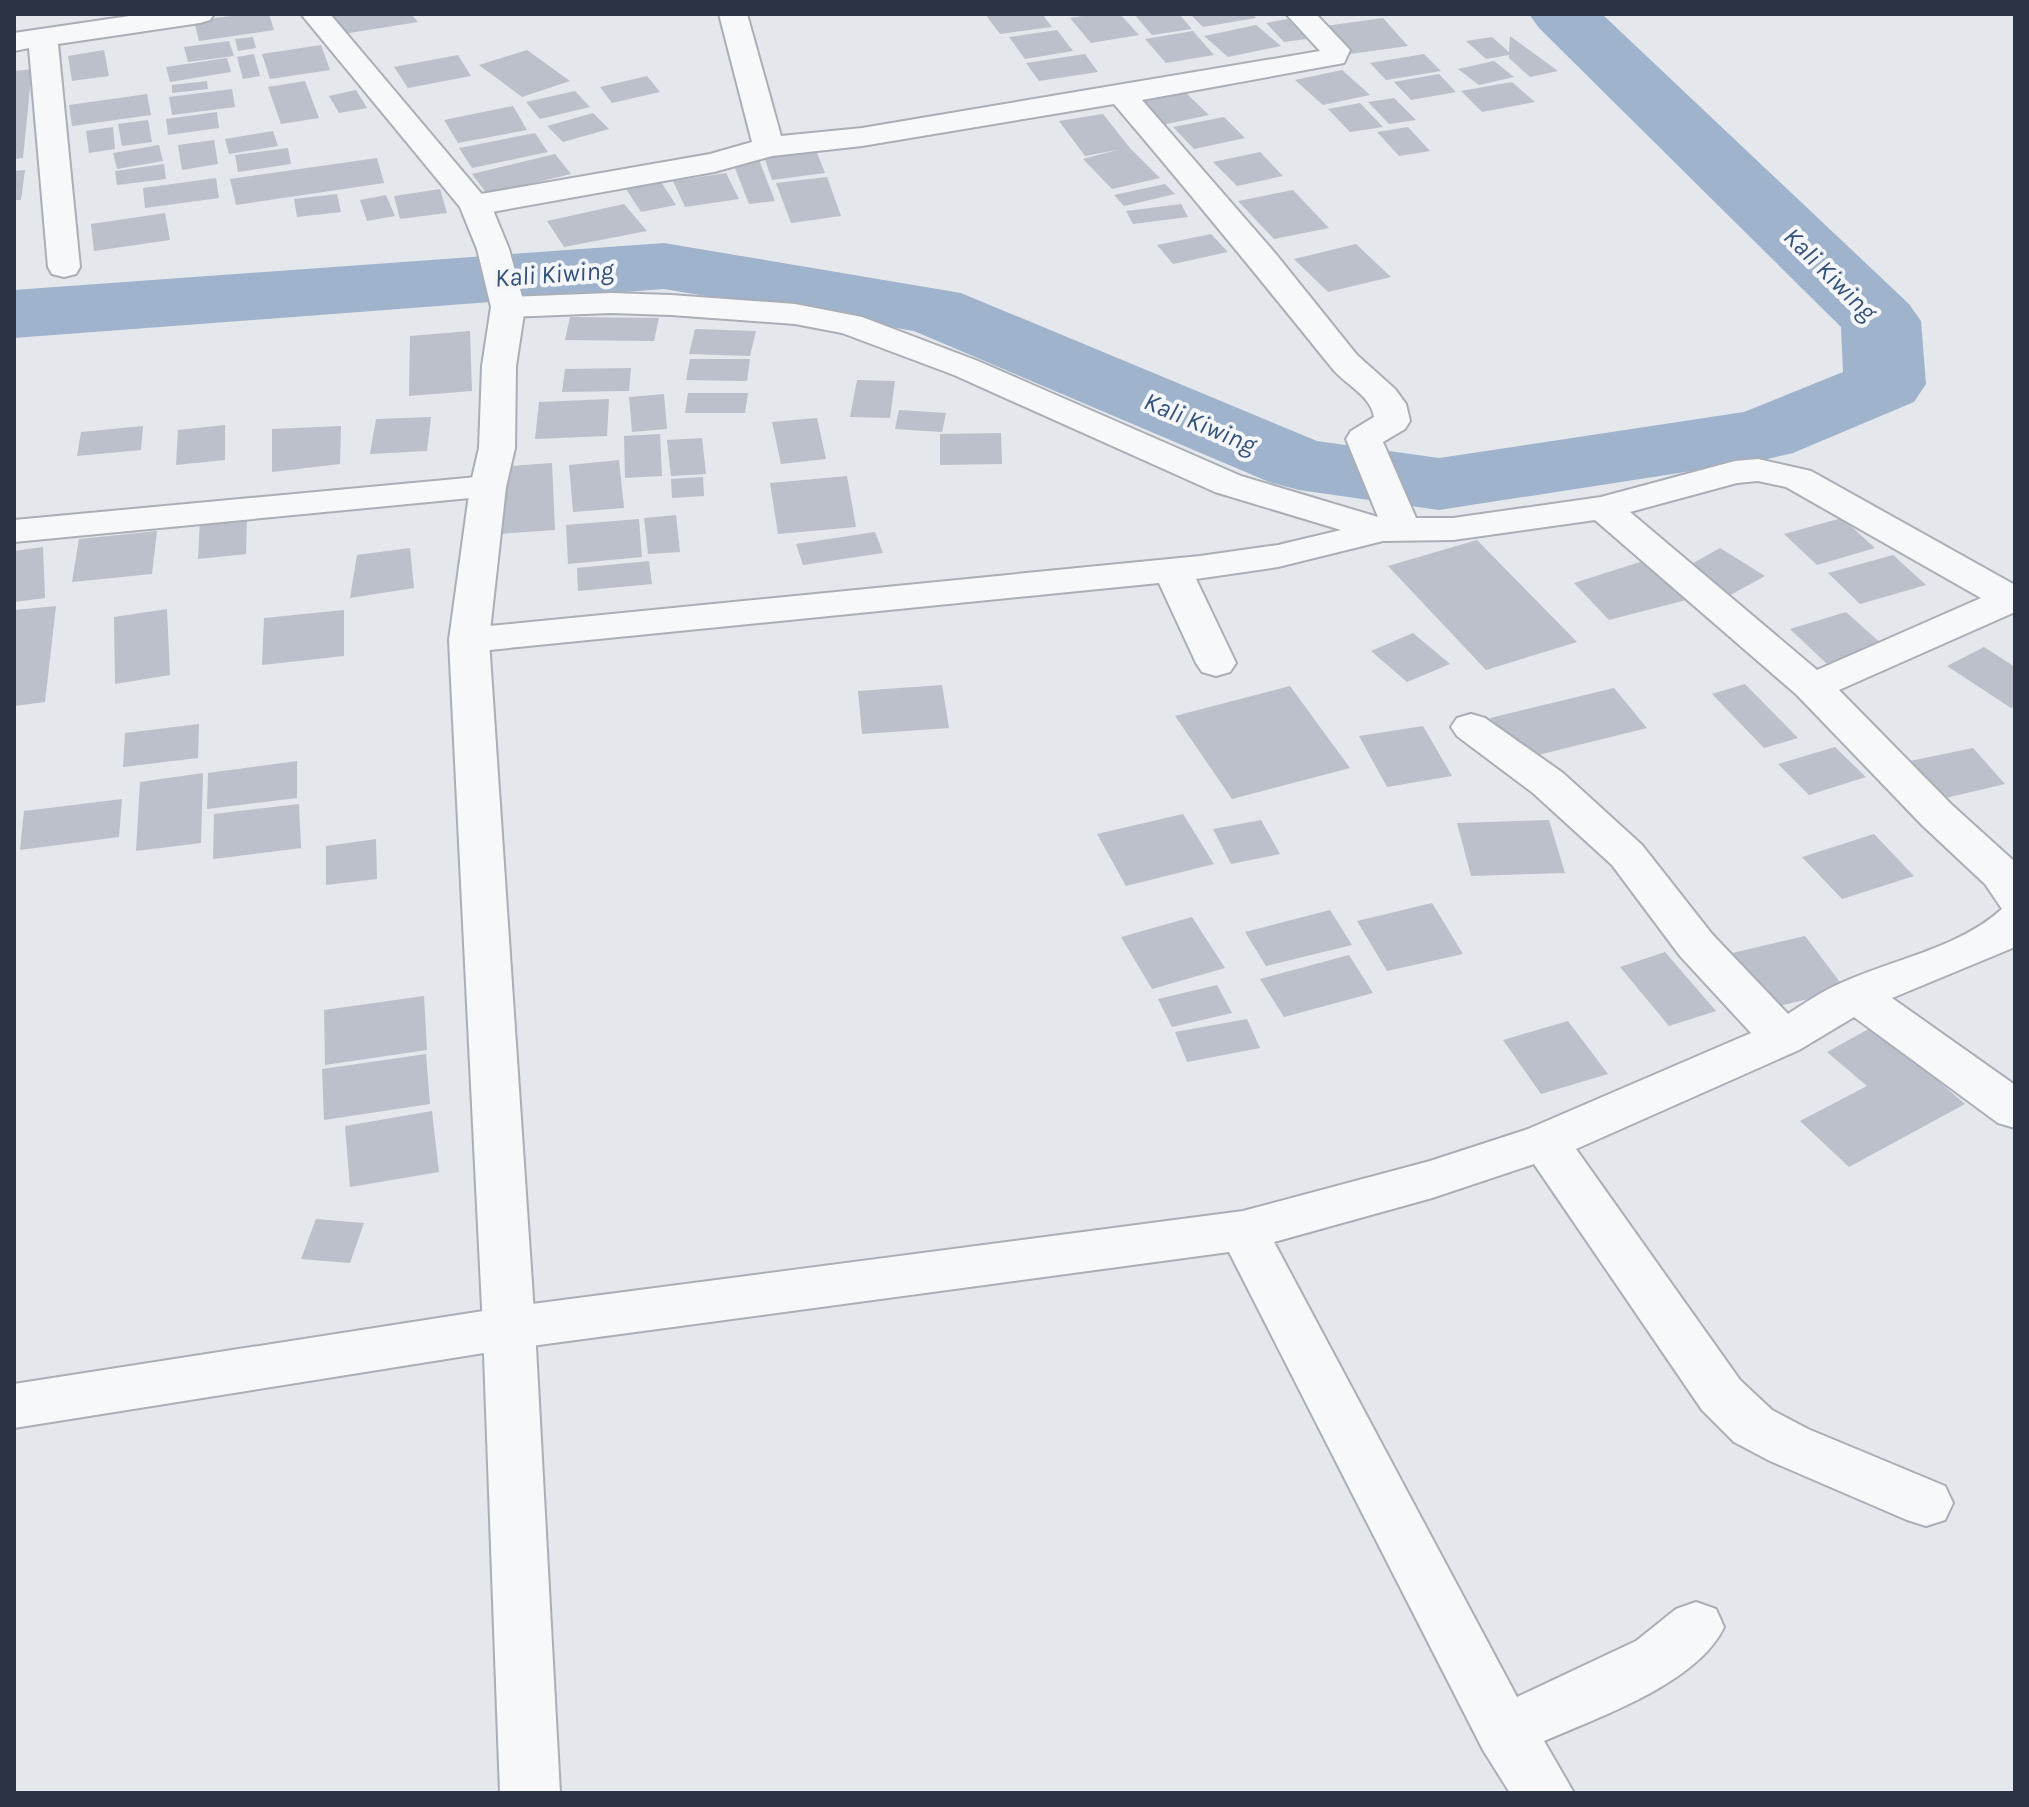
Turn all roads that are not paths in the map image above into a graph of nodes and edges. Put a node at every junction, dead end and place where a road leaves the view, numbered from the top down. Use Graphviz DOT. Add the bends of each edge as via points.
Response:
graph roads {
  1 [pos="200,14"];
  2 [pos="315,14"];
  3 [pos="733,14"];
  4 [pos="1300,14"];
  5 [pos="28,41"];
  6 [pos="1122,95"];
  7 [pos="769,147"];
  8 [pos="475,205"];
  9 [pos="64,267"];
  10 [pos="508,304"];
  11 [pos="488,487"];
  12 [pos="1603,508"];
  13 [pos="1392,524"];
  14 [pos="14,531"];
  15 [pos="1172,570"];
  16 [pos="2013,598"];
  17 [pos="469,640"];
  18 [pos="1216,663"];
  19 [pos="1811,686"];
  20 [pos="1471,727"];
  21 [pos="2015,898"];
  22 [pos="2015,921"];
  23 [pos="1855,995"];
  24 [pos="1783,1038"];
  25 [pos="2015,1110"];
  26 [pos="1545,1142"];
  27 [pos="1243,1231"];
  28 [pos="509,1328"];
  29 [pos="14,1406"];
  30 [pos="1926,1503"];
  31 [pos="1696,1627"];
  32 [pos="1504,1731"];
  33 [pos="530,1793"];
  34 [pos="1544,1793"];
  1 -- 5 [label="street"];
  2 -- 8 [label="street"];
  3 -- 7 [label="street"];
  4 -- 6 [label="street" via="1335,50 1334,57"];
  5 -- 9 [label="street"];
  6 -- 7 [label="street"];
  6 -- 13 [label="street" via="1288,287 1354,373 1390,405 1392,421 1364,439"];
  7 -- 8 [label="street" via="714,163"];
  8 -- 10 [label="street"];
  10 -- 11 [label="street" via="499,366 497,448"];
  10 -- 13 [label="street" via="671,305 795,314 850,324 1036,397 1228,484"];
  11 -- 14 [label="street"];
  11 -- 17 [label="street"];
  12 -- 13 [label="street" via="1453,529"];
  12 -- 16 [label="street" via="1735,472 1776,472 1798,479"];
  12 -- 19 [label="street"];
  13 -- 15 [label="street" via="1306,553"];
  15 -- 17 [label="street"];
  15 -- 18 [label="street"];
  16 -- 19 [label="street"];
  17 -- 28 [label="street"];
  19 -- 21 [label="street" via="2001,874"];
  20 -- 24 [label="street" via="1548,783 1627,855 1696,945"];
  22 -- 23 [label="street" via="2009,931 1983,945"];
  23 -- 24 [label="street"];
  23 -- 25 [label="street"];
  24 -- 26 [label="street"];
  26 -- 27 [label="street"];
  26 -- 30 [label="street" via="1721,1395 1753,1426"];
  27 -- 28 [label="street"];
  27 -- 32 [label="street"];
  28 -- 29 [label="street"];
  28 -- 33 [label="street"];
  31 -- 32 [label="street" via="1656,1659"];
  32 -- 34 [label="street"];
}
